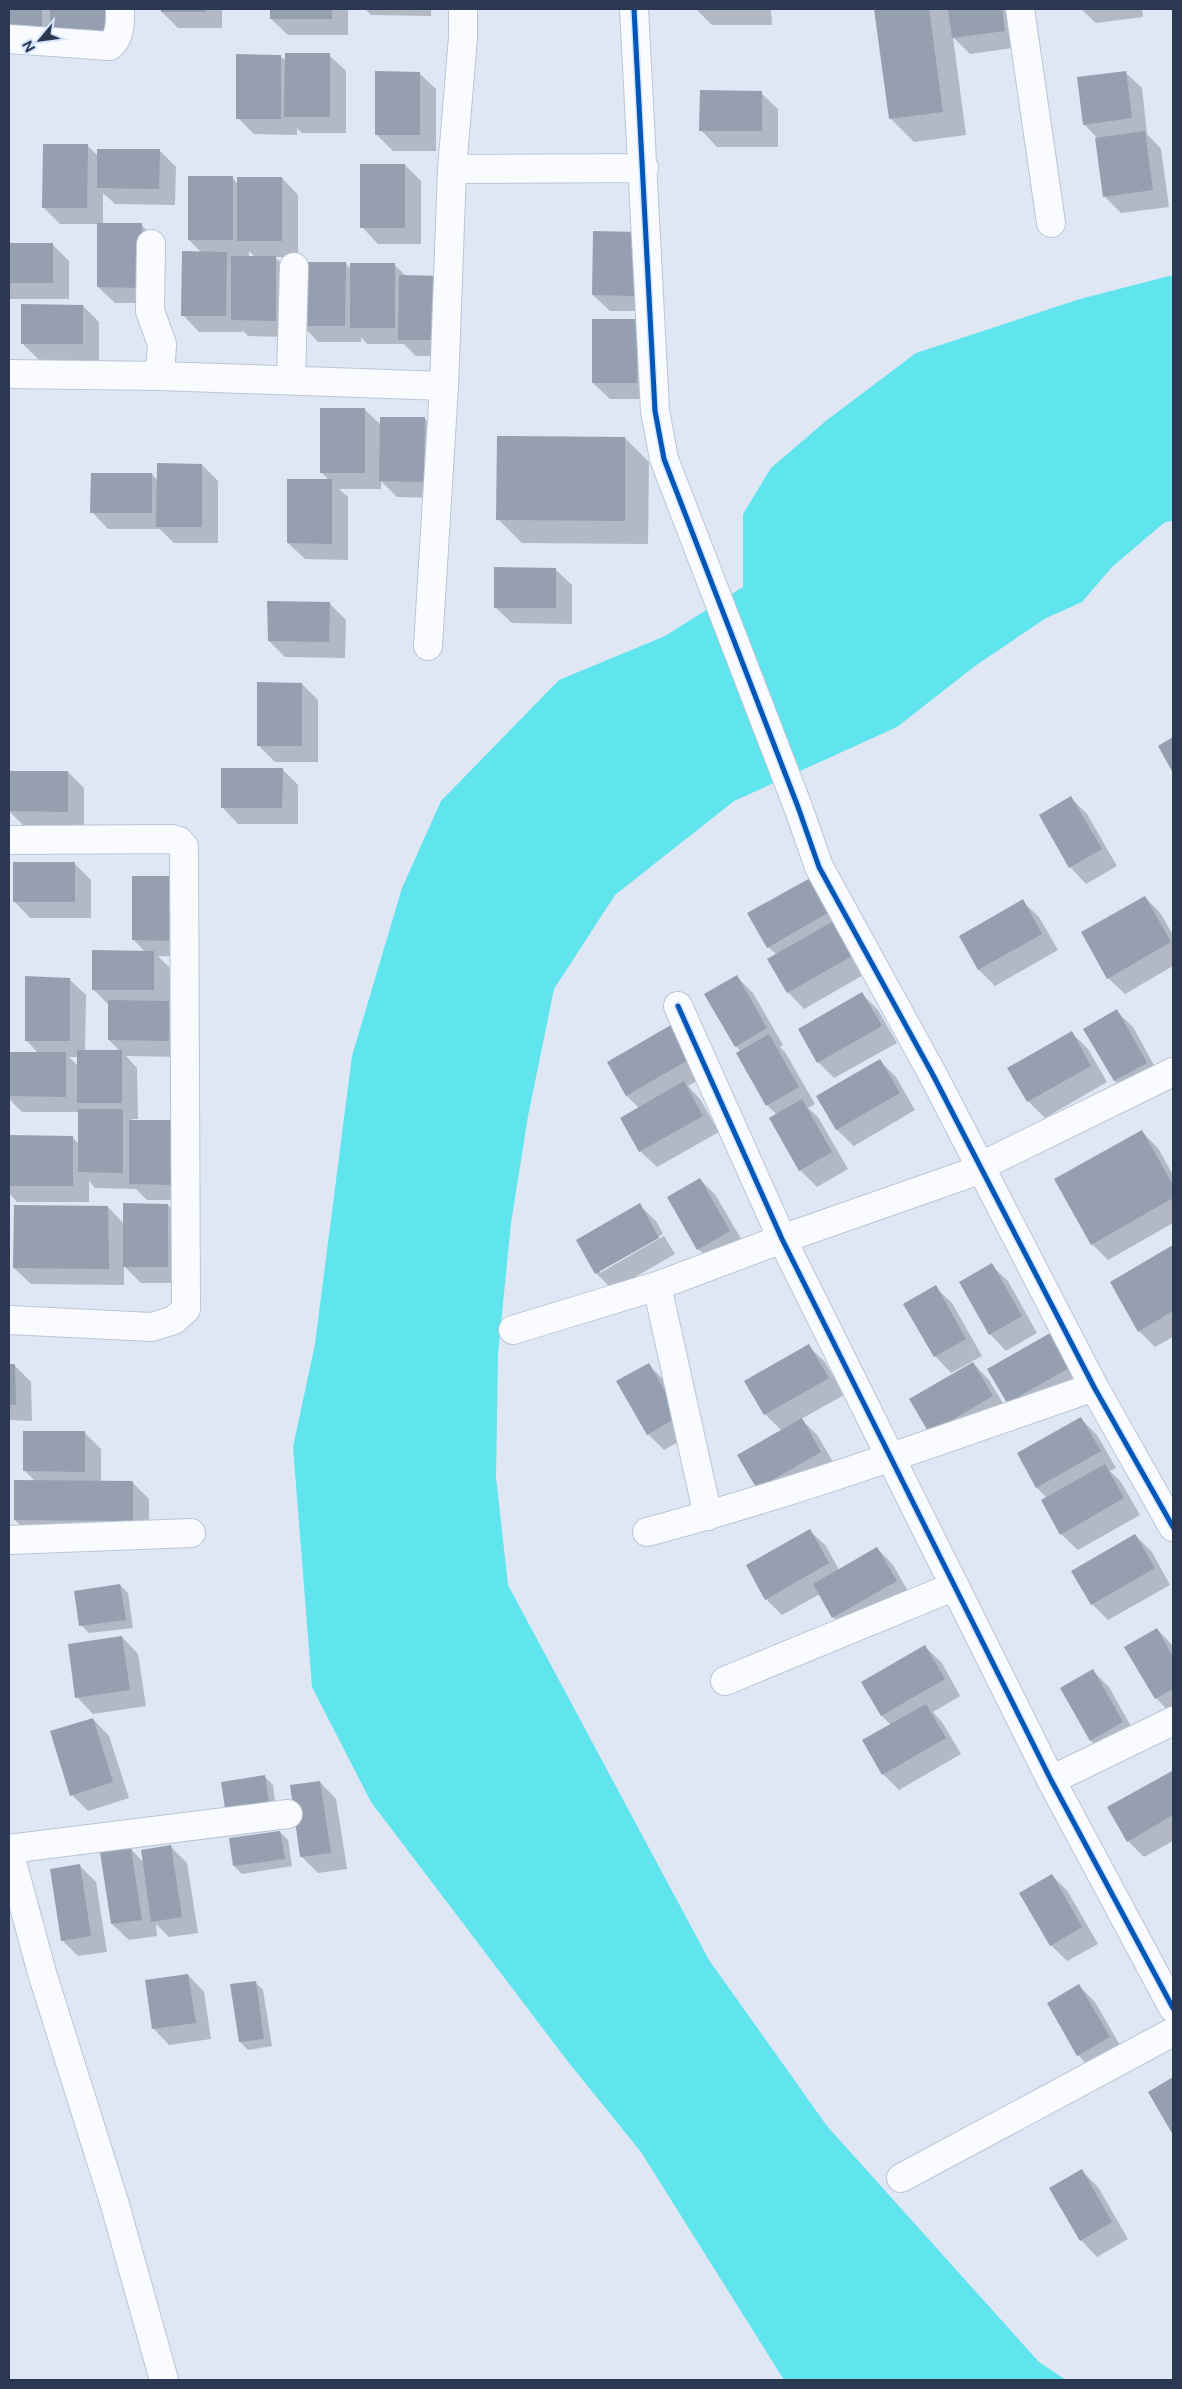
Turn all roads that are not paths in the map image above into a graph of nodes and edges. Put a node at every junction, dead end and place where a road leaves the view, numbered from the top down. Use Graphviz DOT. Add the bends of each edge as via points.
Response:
graph roads {
  1 [pos="120,9"];
  2 [pos="463,9"];
  3 [pos="634,9"];
  4 [pos="1020,9"];
  5 [pos="9,40"];
  6 [pos="644,168"];
  7 [pos="452,169"];
  8 [pos="1051,222"];
  9 [pos="151,244"];
  10 [pos="294,267"];
  11 [pos="9,374"];
  12 [pos="160,376"];
  13 [pos="291,380"];
  14 [pos="444,386"];
  15 [pos="428,646"];
  16 [pos="9,840"];
  17 [pos="678,1006"];
  18 [pos="1173,1072"];
  19 [pos="982,1167"];
  20 [pos="782,1239"];
  21 [pos="656,1286"];
  22 [pos="9,1320"];
  23 [pos="513,1330"];
  24 [pos="1094,1387"];
  25 [pos="891,1457"];
  26 [pos="708,1516"];
  27 [pos="1173,1527"];
  28 [pos="647,1532"];
  29 [pos="190,1533"];
  30 [pos="9,1540"];
  31 [pos="955,1586"];
  32 [pos="725,1681"];
  33 [pos="1173,1721"];
  34 [pos="1051,1780"];
  35 [pos="288,1814"];
  36 [pos="9,1850"];
  37 [pos="1173,2008"];
  38 [pos="1173,2032"];
  39 [pos="901,2178"];
  40 [pos="164,2380"];
  1 -- 5 [label="street" via="120,26 110,46"];
  2 -- 7 [label="street"];
  3 -- 6 [label="street"];
  4 -- 8 [label="street"];
  6 -- 7 [label="street"];
  6 -- 19 [label="street" via="655,411 664,459 819,867"];
  7 -- 14 [label="street"];
  9 -- 12 [label="street" via="150,311 162,344"];
  10 -- 13 [label="street"];
  11 -- 12 [label="street"];
  12 -- 13 [label="street"];
  13 -- 14 [label="street"];
  14 -- 15 [label="street"];
  16 -- 22 [label="street" via="172,839 184,847 186,1309 174,1320 152,1326"];
  17 -- 20 [label="street"];
  18 -- 19 [label="street"];
  19 -- 20 [label="street"];
  19 -- 24 [label="street"];
  20 -- 21 [label="street"];
  20 -- 25 [label="street"];
  21 -- 23 [label="street"];
  21 -- 26 [label="street"];
  24 -- 25 [label="street"];
  24 -- 27 [label="street"];
  25 -- 26 [label="street"];
  25 -- 31 [label="street"];
  26 -- 28 [label="street"];
  29 -- 30 [label="street"];
  31 -- 32 [label="street"];
  31 -- 34 [label="street"];
  33 -- 34 [label="street"];
  34 -- 37 [label="street"];
  35 -- 36 [label="street"];
  36 -- 40 [label="street" via="42,1973 115,2205"];
  38 -- 39 [label="street"];
}
